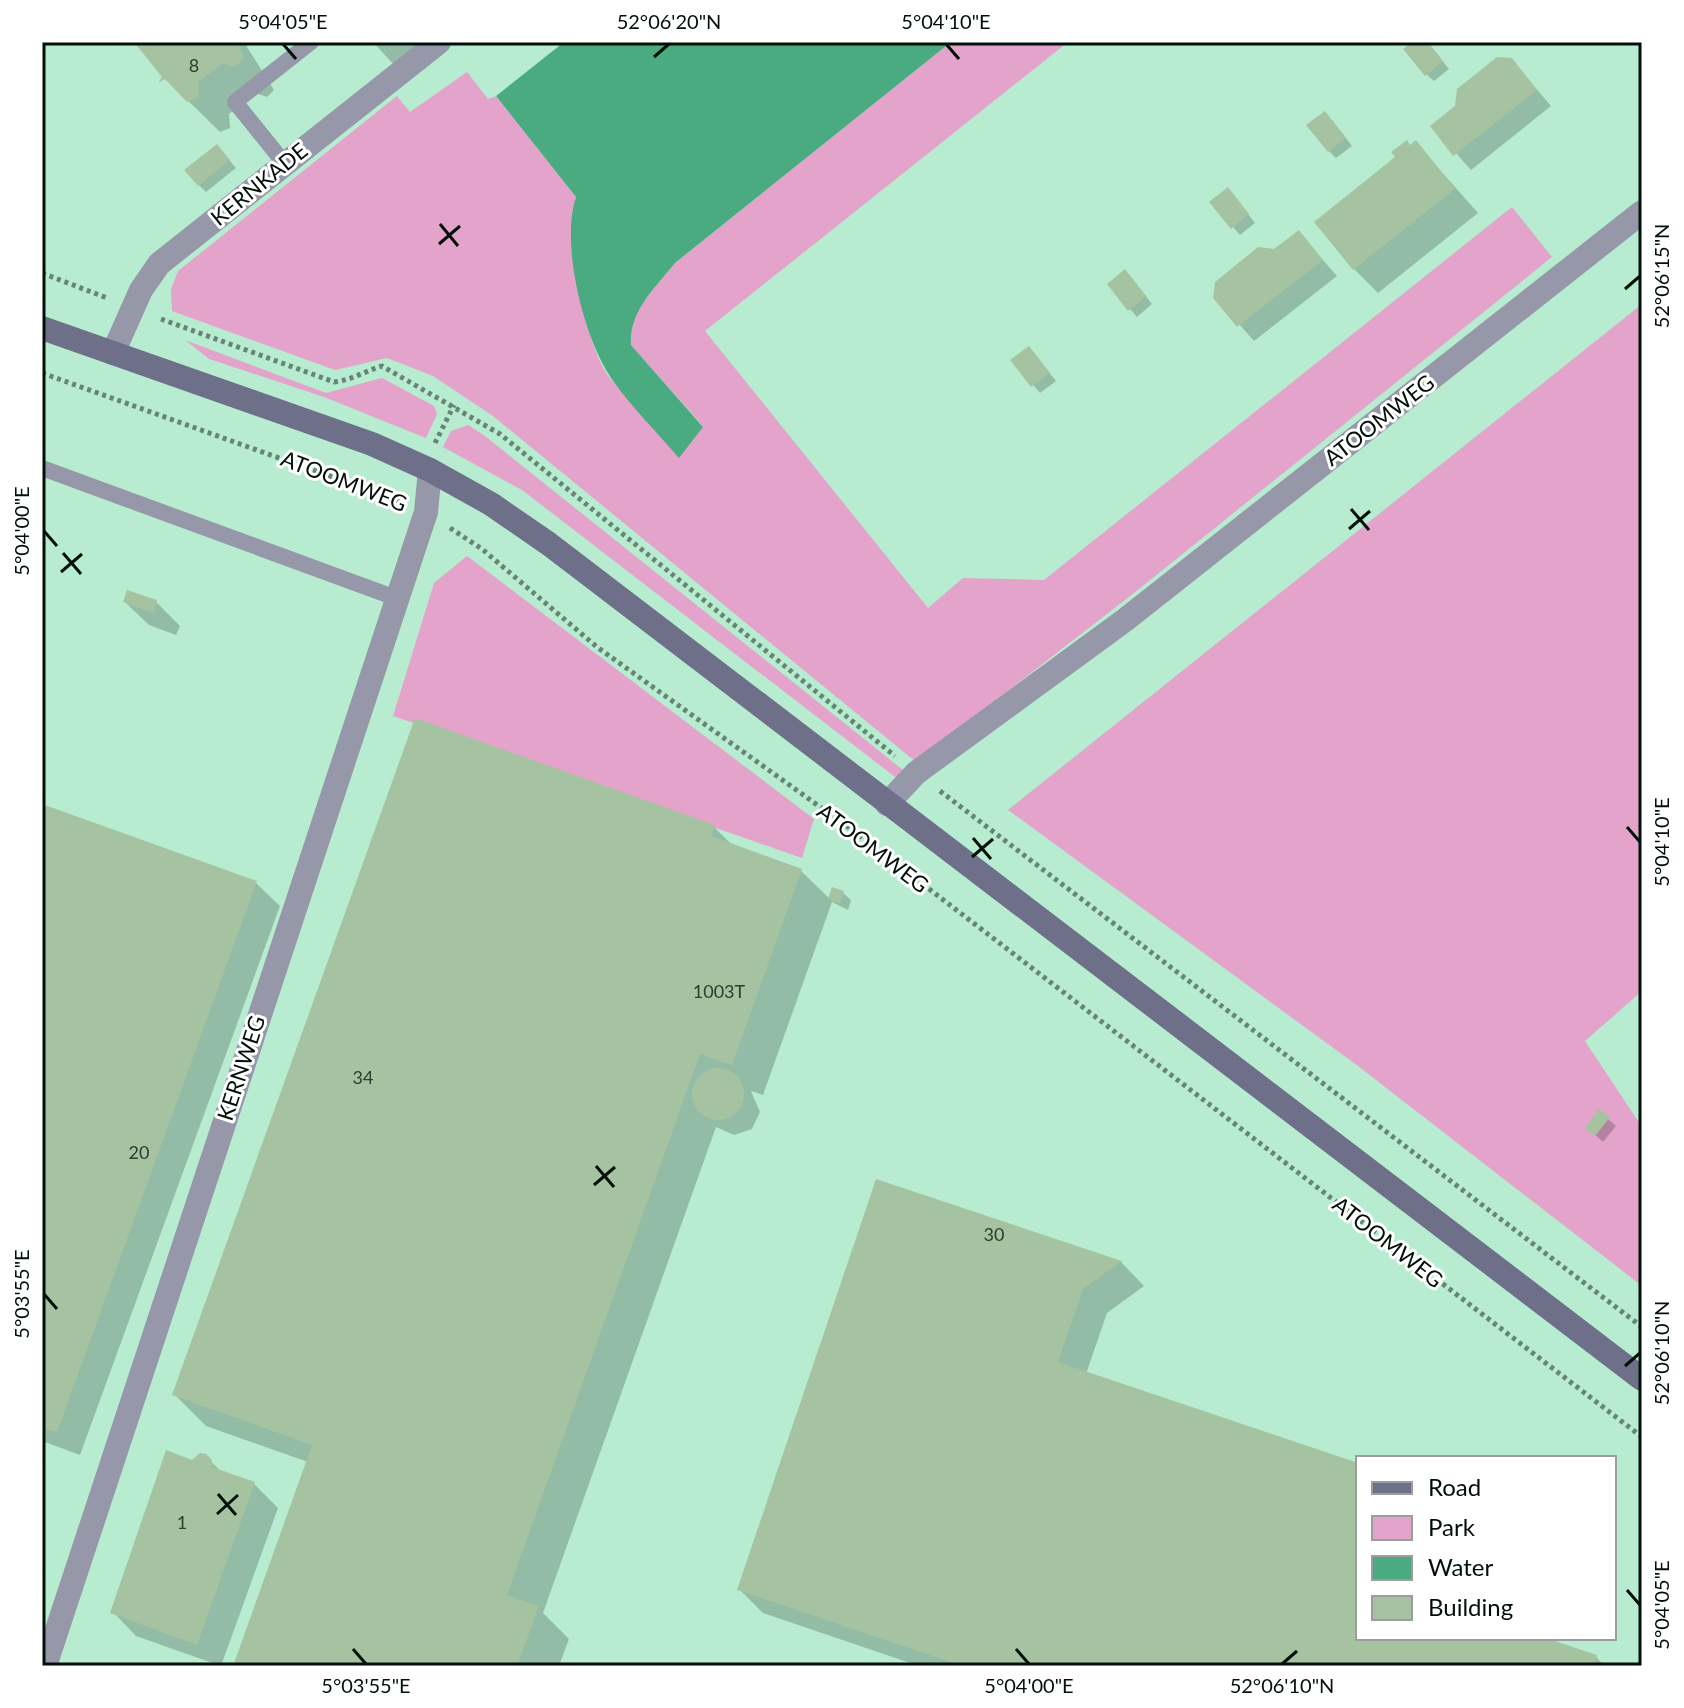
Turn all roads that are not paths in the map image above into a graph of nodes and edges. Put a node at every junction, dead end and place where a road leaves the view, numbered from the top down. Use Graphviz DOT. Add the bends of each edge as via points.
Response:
graph roads {
  1 [pos="311,42"];
  2 [pos="439,42"];
  3 [pos="285,164"];
  4 [pos="1642,212"];
  5 [pos="42,328"];
  6 [pos="113,353"];
  7 [pos="42,468"];
  8 [pos="430,470"];
  9 [pos="396,598"];
  10 [pos="887,804"];
  11 [pos="1642,1379"];
  12 [pos="45,1666"];
  1 -- 3 [label="lane" via="235,102"];
  2 -- 3 [label="street, KERNKADE"];
  3 -- 6 [label="street, KERNKADE" via="159,264 141,290"];
  4 -- 10 [label="street, ATOOMWEG" via="1125,620 916,773"];
  5 -- 6 [label="street, ATOOMWEG"];
  6 -- 8 [label="street, ATOOMWEG" via="372,444"];
  7 -- 9 [label="lane"];
  8 -- 9 [label="street, KERNWEG" via="426,512"];
  8 -- 10 [label="street, ATOOMWEG" via="549,544"];
  9 -- 12 [label="street, KERNWEG"];
  10 -- 11 [label="street, ATOOMWEG"];
}
